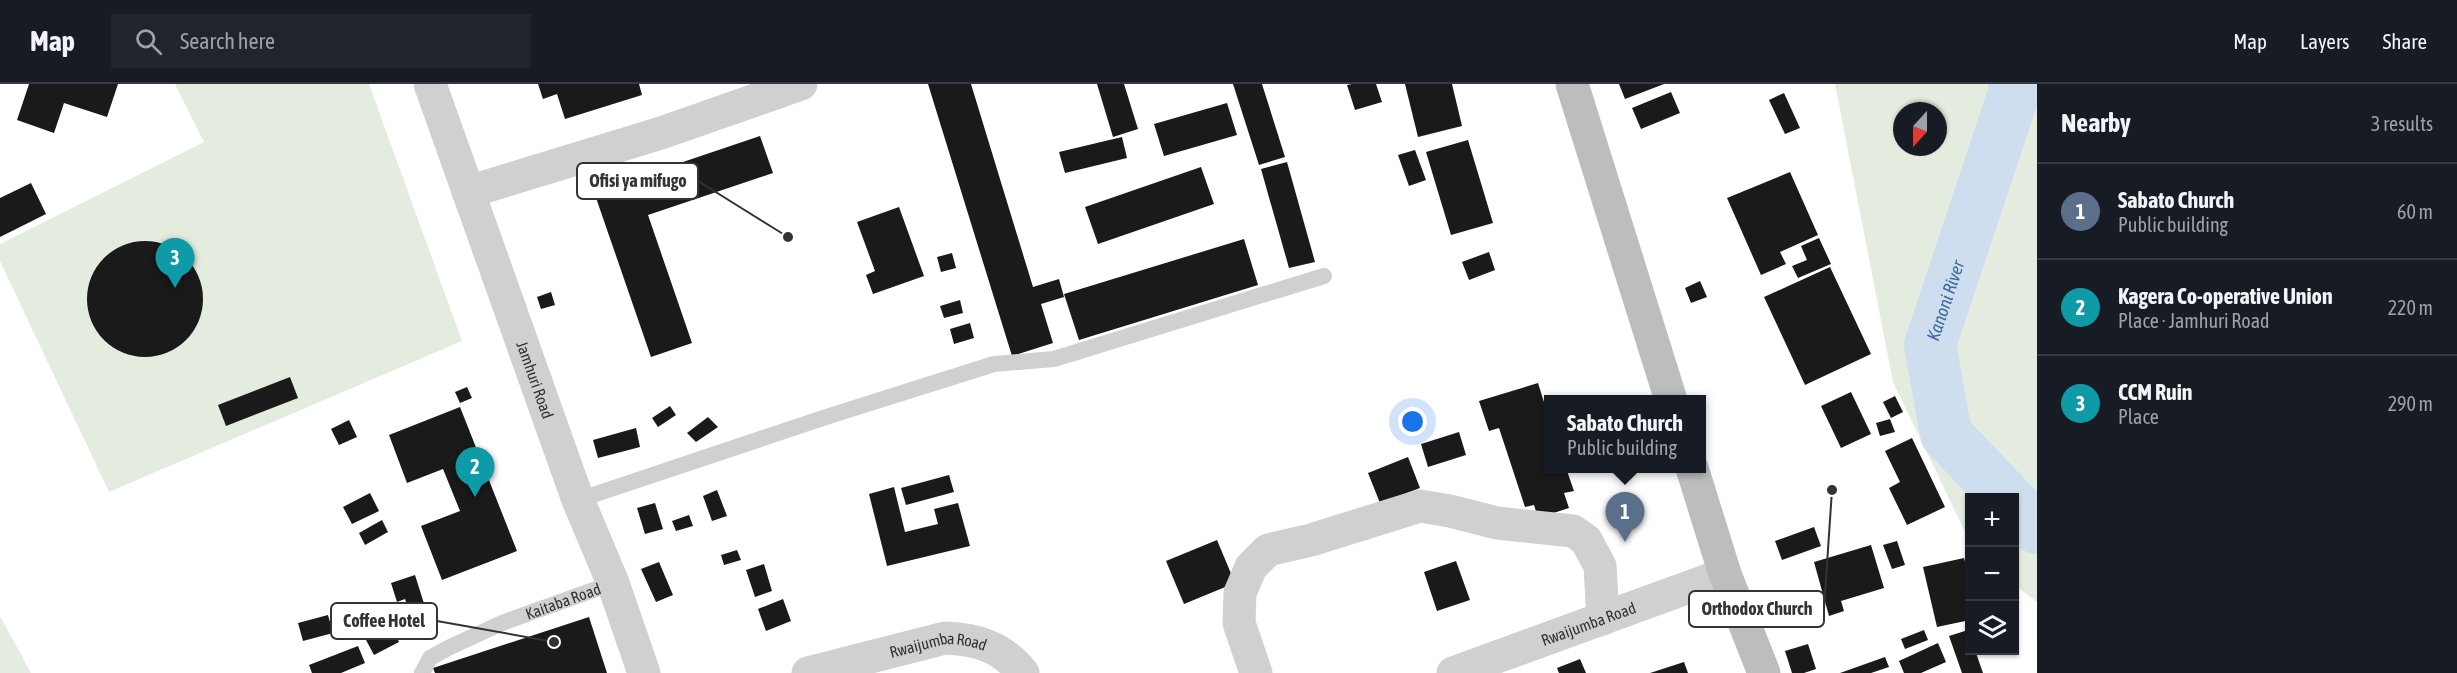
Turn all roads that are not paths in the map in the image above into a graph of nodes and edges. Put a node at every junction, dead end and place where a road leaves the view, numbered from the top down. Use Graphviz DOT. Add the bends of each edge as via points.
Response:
graph roads {
  1 [pos="429,84"];
  2 [pos="801,84"];
  3 [pos="1572,84"];
  4 [pos="468,192"];
  5 [pos="1324,276"];
  6 [pos="1670,395"];
  7 [pos="1694,473"];
  8 [pos="578,500"];
  9 [pos="1725,574"];
  10 [pos="613,583"];
  11 [pos="1603,618"];
  12 [pos="422,673"];
  13 [pos="644,673"];
  14 [pos="808,673"];
  15 [pos="1023,673"];
  16 [pos="1256,673"];
  17 [pos="1453,673"];
  18 [pos="1764,673"];
  1 -- 4 [label="street, Jamhuri Road"];
  2 -- 4 [label="street"];
  3 -- 6 [label="main road"];
  4 -- 8 [label="street, Jamhuri Road"];
  5 -- 8 [label="lane" via="1054,359 994,364"];
  7 -- 9 [label="main road"];
  8 -- 10 [label="street, Jamhuri Road"];
  9 -- 11 [label="street, Rwaijumba Road"];
  9 -- 18 [label="main road"];
  10 -- 12 [label="lane, Kaitaba Road" via="502,623 448,648 430,658"];
  10 -- 13 [label="street, Jamhuri Road"];
  11 -- 16 [label="street" via="1600,566 1586,540 1573,531 1497,523 1420,506 1268,550 1251,567 1240,593 1239,623"];
  11 -- 17 [label="street, Rwaijumba Road"];
  14 -- 15 [label="street, Rwaijumba Road" via="945,638 990,645"];
}
